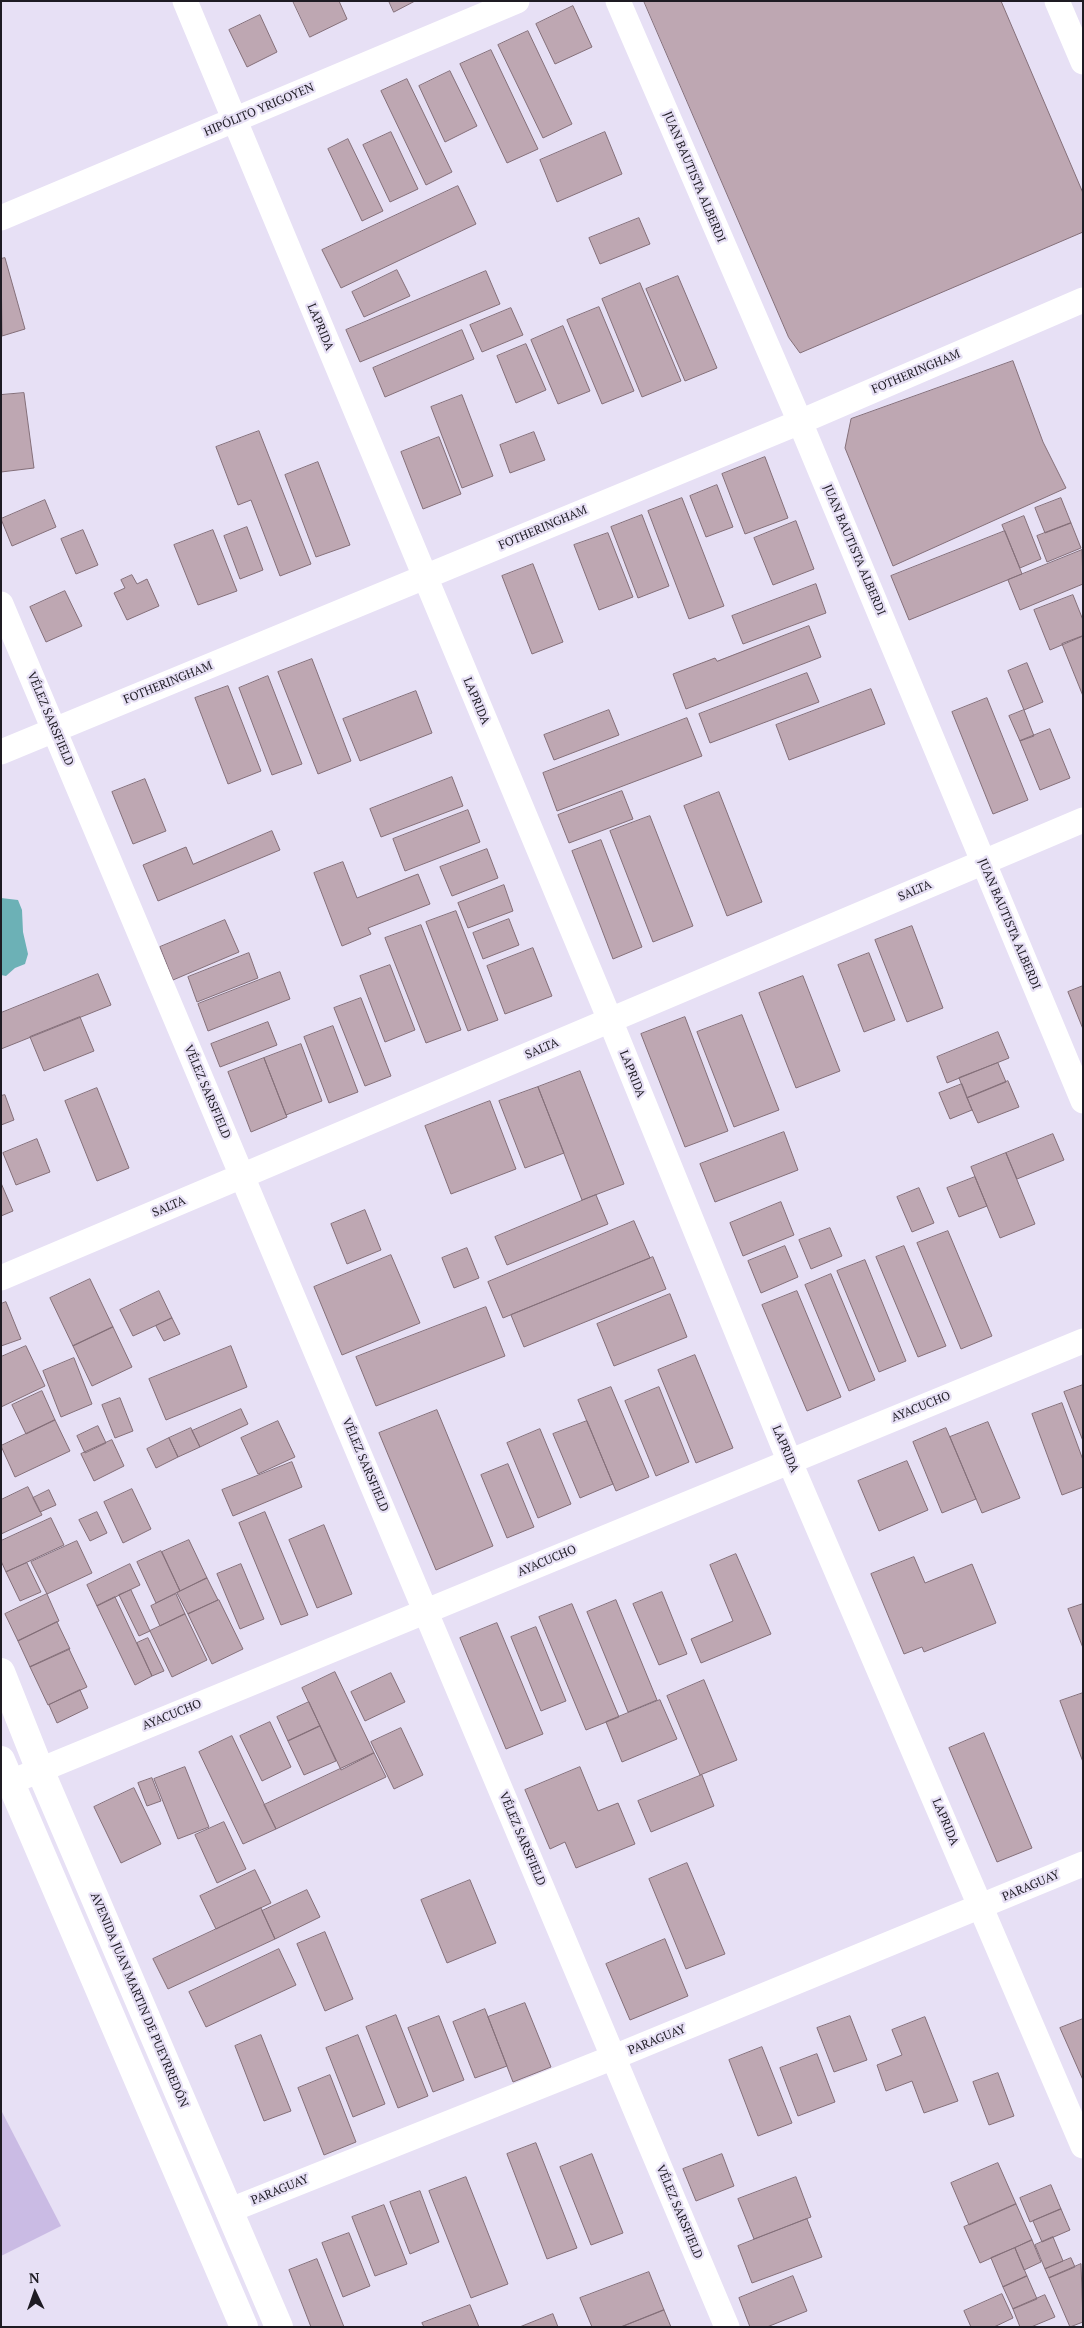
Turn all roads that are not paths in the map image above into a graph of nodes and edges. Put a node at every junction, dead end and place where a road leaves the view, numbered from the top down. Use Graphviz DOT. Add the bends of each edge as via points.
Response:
graph roads {
  1 [pos="185,1"];
  2 [pos="517,1"];
  3 [pos="618,1"];
  4 [pos="1058,1"];
  5 [pos="1083,62"];
  6 [pos="234,120"];
  7 [pos="1,218"];
  8 [pos="1083,300"];
  9 [pos="800,422"];
  10 [pos="425,577"];
  11 [pos="1,604"];
  12 [pos="54,730"];
  13 [pos="1,752"];
  14 [pos="1083,820"];
  15 [pos="984,862"];
  16 [pos="610,1020"];
  17 [pos="1083,1101"];
  18 [pos="242,1176"];
  19 [pos="1,1278"];
  20 [pos="1083,1341"];
  21 [pos="789,1460"];
  22 [pos="426,1612"];
  23 [pos="1,1672"];
  24 [pos="40,1770"];
  25 [pos="6,1771"];
  26 [pos="1083,1864"];
  27 [pos="981,1906"];
  28 [pos="614,2057"];
  29 [pos="1083,2146"];
  30 [pos="228,2211"];
  31 [pos="244,2327"];
  32 [pos="279,2327"];
  33 [pos="728,2327"];
  1 -- 6 [label="street, LAPRIDA"];
  2 -- 6 [label="street, HIPÓLITO YRIGOYEN"];
  3 -- 9 [label="street, JUAN BAUTISTA ALBERDI"];
  4 -- 5 [label="street"];
  6 -- 7 [label="street, HIPÓLITO YRIGOYEN"];
  6 -- 10 [label="street, LAPRIDA"];
  8 -- 9 [label="street, FOTHERINGHAM"];
  9 -- 10 [label="street, FOTHERINGHAM"];
  9 -- 15 [label="street, JUAN BAUTISTA ALBERDI"];
  10 -- 12 [label="street, FOTHERINGHAM"];
  10 -- 16 [label="street, LAPRIDA"];
  11 -- 12 [label="street, VÉLEZ SARSFIELD"];
  12 -- 13 [label="street, FOTHERINGHAM"];
  12 -- 18 [label="street, VÉLEZ SARSFIELD"];
  14 -- 15 [label="street, SALTA"];
  15 -- 16 [label="street, SALTA"];
  15 -- 17 [label="street, JUAN BAUTISTA ALBERDI"];
  16 -- 18 [label="street, SALTA"];
  16 -- 21 [label="street, LAPRIDA"];
  18 -- 19 [label="street, SALTA"];
  18 -- 22 [label="street, VÉLEZ SARSFIELD"];
  20 -- 21 [label="street, AYACUCHO"];
  21 -- 22 [label="street, AYACUCHO"];
  21 -- 27 [label="street, LAPRIDA"];
  22 -- 24 [label="street, AYACUCHO"];
  22 -- 28 [label="street, VÉLEZ SARSFIELD"];
  23 -- 24 [label="main road, AVENIDA JUAN MARTIN DE PUEYRREDÓN"];
  24 -- 25 [label="street, AYACUCHO"];
  24 -- 30 [label="main road, AVENIDA JUAN MARTIN DE PUEYRREDÓN"];
  25 -- 31 [label="main road"];
  26 -- 27 [label="street, PARAGUAY"];
  27 -- 28 [label="street, PARAGUAY"];
  27 -- 29 [label="street, LAPRIDA"];
  28 -- 30 [label="street, PARAGUAY"];
  28 -- 33 [label="street, VÉLEZ SARSFIELD"];
  30 -- 32 [label="main road, AVENIDA JUAN MARTIN DE PUEYRREDÓN"];
}
